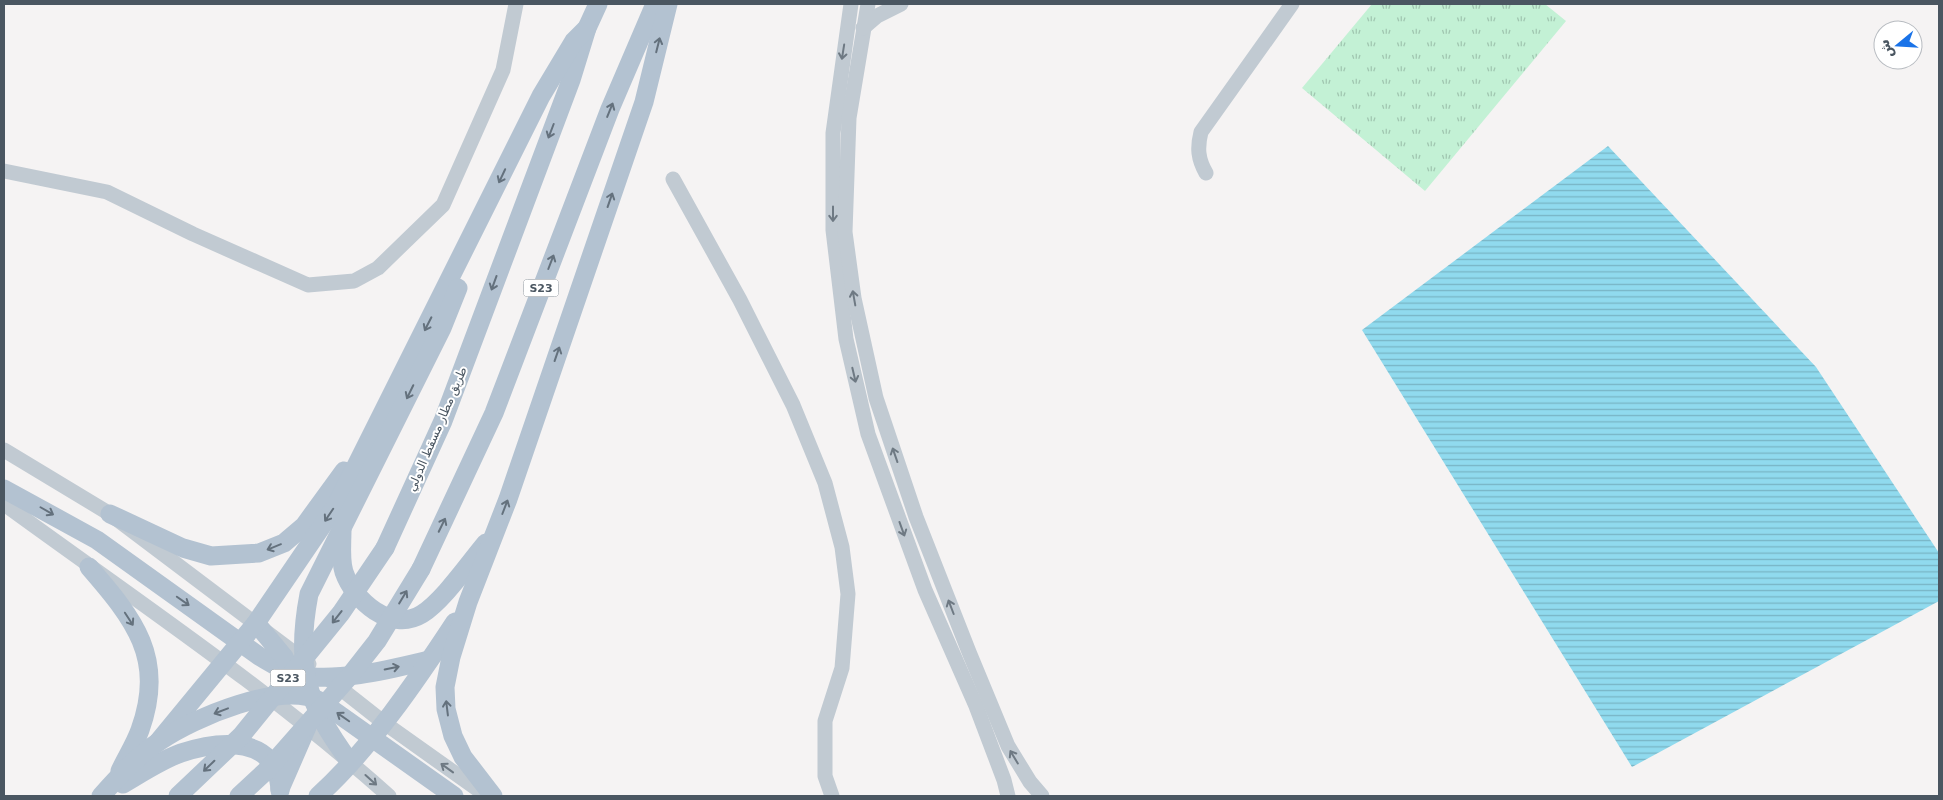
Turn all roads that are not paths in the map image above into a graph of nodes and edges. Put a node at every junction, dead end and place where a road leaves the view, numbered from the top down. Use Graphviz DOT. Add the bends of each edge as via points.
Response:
graph roads {
  1 [pos="516,4"];
  2 [pos="598,4"];
  3 [pos="654,4"];
  4 [pos="668,4"];
  5 [pos="852,4"];
  6 [pos="868,4"];
  7 [pos="901,4"];
  8 [pos="1292,4"];
  9 [pos="587,28"];
  10 [pos="863,28"];
  11 [pos="4,171"];
  12 [pos="1206,174"];
  13 [pos="673,179"];
  14 [pos="489,203"];
  15 [pos="373,432"];
  16 [pos="4,450"];
  17 [pos="4,489"];
  18 [pos="4,504"];
  19 [pos="110,514"];
  20 [pos="343,524"];
  21 [pos="495,533"];
  22 [pos="89,566"];
  23 [pos="468,602"];
  24 [pos="256,622"];
  25 [pos="240,642"];
  26 [pos="430,660"];
  27 [pos="223,663"];
  28 [pos="306,671"];
  29 [pos="267,696"];
  30 [pos="305,696"];
  31 [pos="383,722"];
  32 [pos="307,726"];
  33 [pos="371,737"];
  34 [pos="158,742"];
  35 [pos="350,762"];
  36 [pos="116,780"];
  37 [pos="277,794"];
  38 [pos="102,796"];
  39 [pos="178,796"];
  40 [pos="239,796"];
  41 [pos="318,796"];
  42 [pos="389,796"];
  43 [pos="454,796"];
  44 [pos="486,796"];
  45 [pos="492,796"];
  46 [pos="832,796"];
  47 [pos="1008,796"];
  48 [pos="1042,796"];
  1 -- 11 [label="street" via="503,70 443,205 378,268 354,282 308,286 107,192"];
  2 -- 9 [label="main road, طريق مطار مسقط الدولي / S23"];
  40 -- 3 [label="main road, S23, one-way, bridge" via="267,770 348,678 377,641 421,569 494,413 610,109"];
  21 -- 4 [label="main road, one-way" via="644,102"];
  5 -- 47 [label="street, one-way" via="833,133 833,230 846,339 868,434 925,590 976,706"];
  6 -- 10 [label="street"];
  7 -- 10 [label="street" via="877,16"];
  8 -- 12 [label="street" via="1201,132 1199,160"];
  9 -- 14 [label="main road, one-way" via="574,42 541,96"];
  9 -- 39 [label="main road, طريق مطار مسقط الدولي / S23, one-way, bridge" via="443,421 385,548 341,613 241,736"];
  48 -- 10 [label="street, one-way" via="1008,746 968,652 916,517 876,398 854,298 845,232 849,118"];
  13 -- 46 [label="street" via="793,405 825,482 842,547 848,594 842,668 825,721 825,776"];
  14 -- 15 [label="main road, one-way"];
  14 -- 20 [label="main road, one-way" via="484,226 442,328"];
  15 -- 19 [label="main road, one-way" via="304,526 284,543 259,553 210,556 183,548"];
  15 -- 24 [label="main road, one-way" via="337,504"];
  16 -- 19 [label="street"];
  17 -- 25 [label="main road, one-way" via="97,540"];
  18 -- 22 [label="street"];
  19 -- 24 [label="street"];
  20 -- 21 [label="main road" via="344,572 356,596 372,610 405,620 424,613"];
  20 -- 28 [label="main road" via="309,594 302,634"];
  21 -- 23 [label="main road"];
  22 -- 27 [label="street"];
  22 -- 36 [label="main road, one-way" via="133,624 150,668 150,690 140,730"];
  23 -- 26 [label="main road"];
  45 -- 23 [label="main road, one-way" via="464,757 453,736 446,709 445,687 451,656"];
  24 -- 25 [label="main road"];
  24 -- 28 [label="main road" via="281,652"];
  25 -- 27 [label="main road"];
  25 -- 28 [label="main road" via="259,656"];
  28 -- 26 [label="main road, one-way" via="367,674"];
  26 -- 31 [label="main road"];
  27 -- 29 [label="street"];
  27 -- 34 [label="main road"];
  28 -- 30 [label="main road"];
  28 -- 31 [label="street"];
  29 -- 30 [label="main road"];
  29 -- 32 [label="street"];
  29 -- 34 [label="main road, one-way" via="195,721"];
  30 -- 32 [label="main road"];
  33 -- 30 [label="main road, one-way"];
  30 -- 35 [label="main road"];
  31 -- 33 [label="main road"];
  44 -- 31 [label="street, one-way"];
  32 -- 35 [label="street"];
  32 -- 37 [label="main road"];
  33 -- 35 [label="main road"];
  33 -- 43 [label="main road"];
  34 -- 36 [label="main road"];
  35 -- 41 [label="main road"];
  35 -- 42 [label="street, one-way"];
  36 -- 38 [label="main road"];
  37 -- 38 [label="main road" via="277,769 257,750 214,744 180,754"];
}
